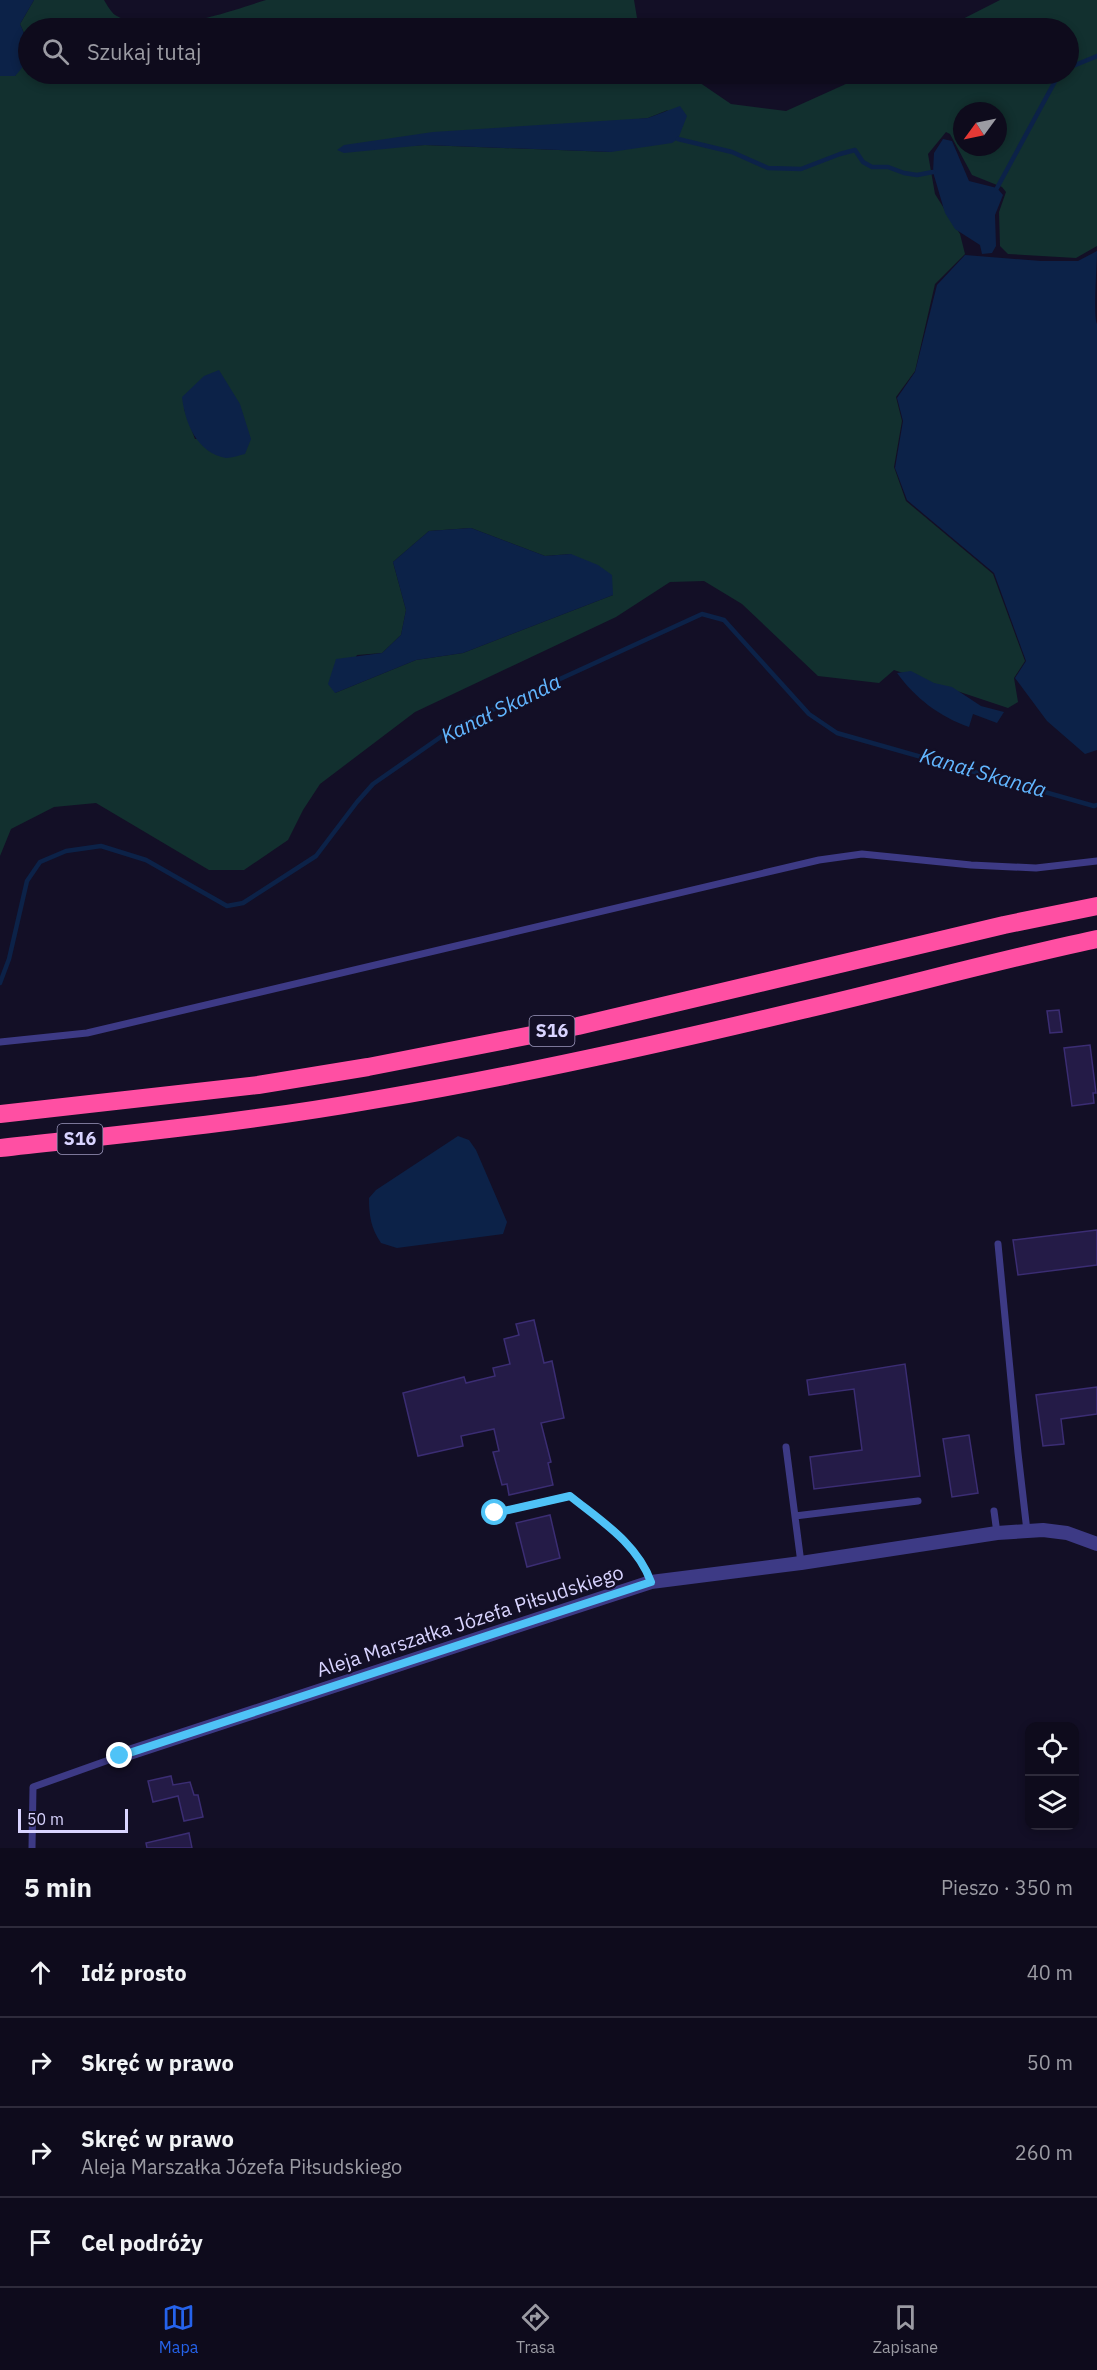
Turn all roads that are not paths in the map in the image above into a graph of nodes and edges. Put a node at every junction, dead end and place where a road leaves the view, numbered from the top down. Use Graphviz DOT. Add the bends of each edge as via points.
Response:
graph roads {
  1 [pos="1097,861"];
  2 [pos="1097,906"];
  3 [pos="1097,939"];
  4 [pos="0,1042"];
  5 [pos="0,1114"];
  6 [pos="0,1148"];
  7 [pos="998,1244"];
  8 [pos="786,1447"];
  9 [pos="918,1501"];
  10 [pos="994,1511"];
  11 [pos="495,1513"];
  12 [pos="795,1516"];
  13 [pos="1027,1531"];
  14 [pos="997,1533"];
  15 [pos="1097,1544"];
  16 [pos="801,1563"];
  17 [pos="651,1582"];
  18 [pos="120,1756"];
  19 [pos="32,1848"];
  1 -- 4 [label="lane" via="1036,868 971,866 862,854 819,860 87,1033"];
  2 -- 5 [label="highway, S16" via="578,1026 368,1067 258,1085"];
  3 -- 6 [label="highway, S16" via="675,1040 372,1101"];
  7 -- 13 [label="lane"];
  8 -- 12 [label="lane"];
  9 -- 12 [label="lane"];
  10 -- 14 [label="lane"];
  11 -- 17 [label="lane" via="570,1496 624,1538 645,1564"];
  12 -- 16 [label="lane"];
  13 -- 14 [label="street, Aleja Marszałka Józefa Piłsudskiego"];
  13 -- 15 [label="street, Aleja Marszałka Józefa Piłsudskiego" via="1067,1533"];
  14 -- 16 [label="street, Aleja Marszałka Józefa Piłsudskiego"];
  16 -- 17 [label="street, Aleja Marszałka Józefa Piłsudskiego"];
  17 -- 18 [label="street, Aleja Marszałka Józefa Piłsudskiego"];
  18 -- 19 [label="lane, Aleja Marszałka Józefa Piłsudskiego" via="33,1787"];
}
